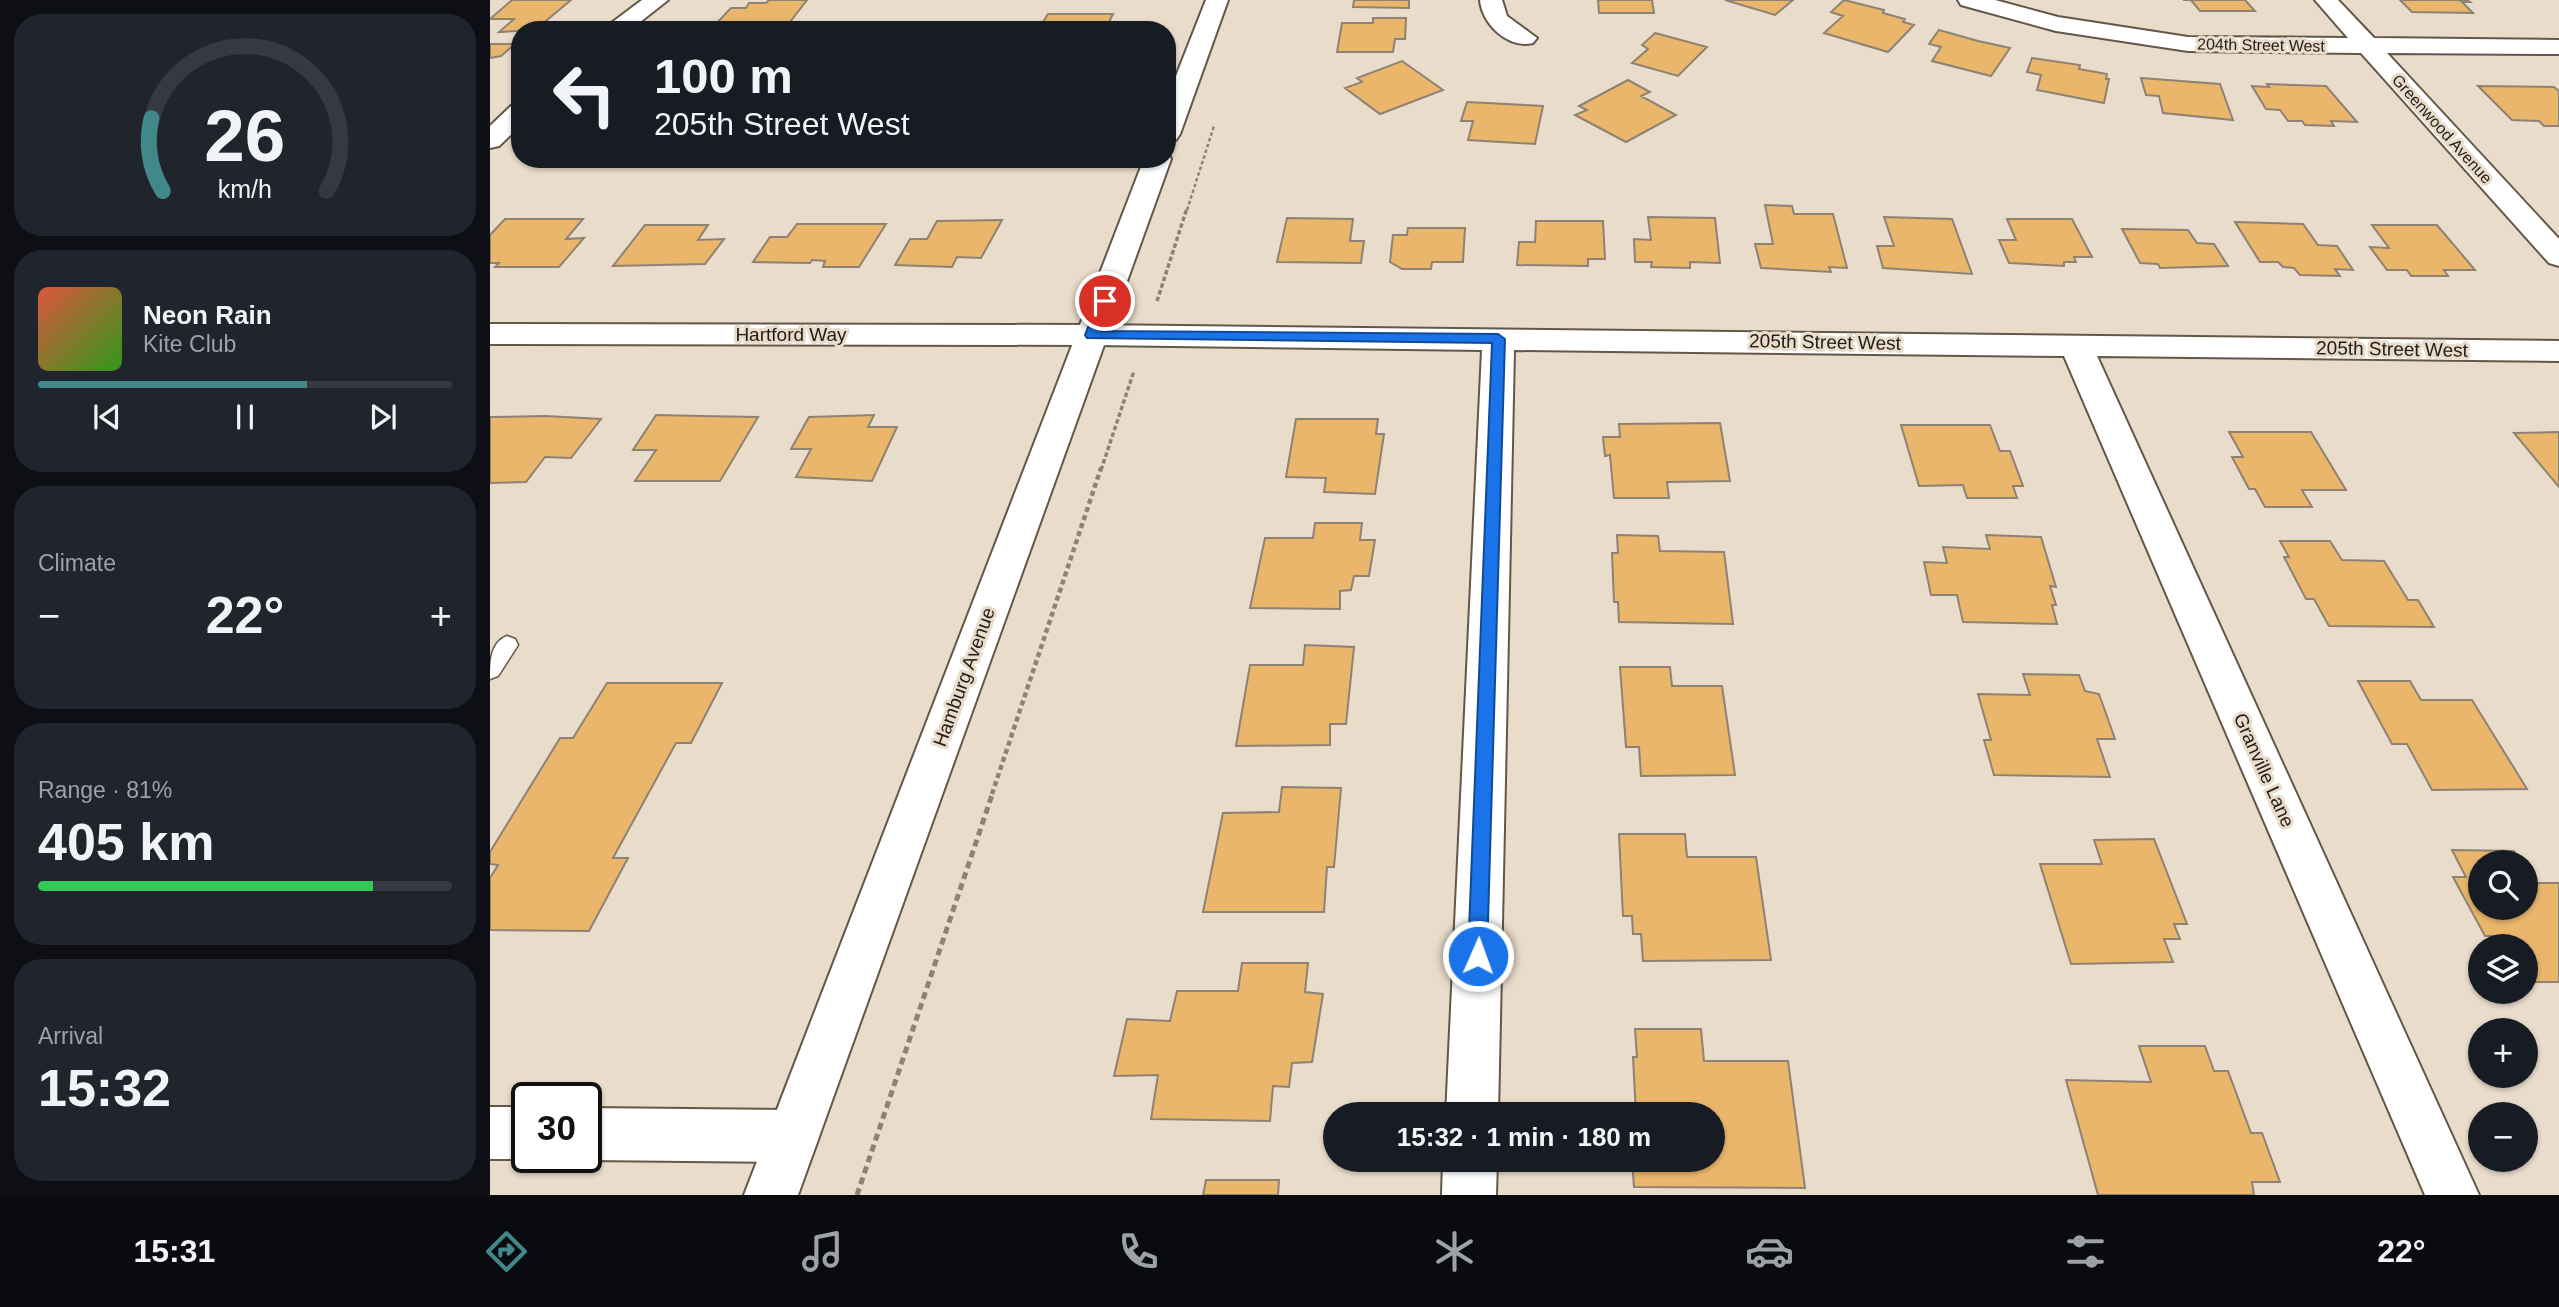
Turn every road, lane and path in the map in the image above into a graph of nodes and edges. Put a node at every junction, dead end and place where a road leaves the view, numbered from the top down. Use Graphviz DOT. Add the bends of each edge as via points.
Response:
graph roads {
  1 [pos="657,0"];
  2 [pos="1217,0"];
  3 [pos="1490,0"];
  4 [pos="1969,0"];
  5 [pos="2326,0"];
  6 [pos="627,21"];
  7 [pos="1525,38"];
  8 [pos="2367,47"];
  9 [pos="2559,47"];
  10 [pos="1176,110"];
  11 [pos="511,120"];
  12 [pos="1214,125"];
  13 [pos="490,140"];
  14 [pos="1155,168"];
  15 [pos="2559,257"];
  16 [pos="1157,302"];
  17 [pos="490,334"];
  18 [pos="1092,335"];
  19 [pos="1498,339"];
  20 [pos="2076,346"];
  21 [pos="2559,351"];
  22 [pos="1134,370"];
  23 [pos="508,645"];
  24 [pos="490,670"];
  25 [pos="1472,1102"];
  26 [pos="490,1133"];
  27 [pos="511,1133"];
  28 [pos="602,1134"];
  29 [pos="793,1136"];
  30 [pos="1470,1172"];
  31 [pos="771,1195"];
  32 [pos="857,1195"];
  33 [pos="1469,1195"];
  34 [pos="2452,1195"];
  1 -- 6 [label="street"];
  2 -- 10 [label="street"];
  3 -- 7 [label="street" via="1496,22"];
  4 -- 8 [label="street, 204th Street West" via="2056,24 2149,40 2220,46"];
  5 -- 8 [label="street, Greenwood Avenue"];
  8 -- 9 [label="street, 204th Street West"];
  8 -- 15 [label="street, Greenwood Avenue"];
  11 -- 13 [label="street"];
  12 -- 16 [label="path"];
  14 -- 18 [label="street, Hamburg Avenue"];
  17 -- 18 [label="street, Hartford Way"];
  18 -- 19 [label="street, 205th Street West"];
  18 -- 29 [label="street, Hamburg Avenue"];
  19 -- 20 [label="street, 205th Street West"];
  19 -- 25 [label="street"];
  20 -- 21 [label="street, 205th Street West"];
  20 -- 34 [label="street, Granville Lane"];
  22 -- 32 [label="path"];
  23 -- 24 [label="lane"];
  26 -- 27 [label="street"];
  28 -- 29 [label="street"];
  29 -- 31 [label="street, Hamburg Avenue"];
  30 -- 33 [label="street"];
}
